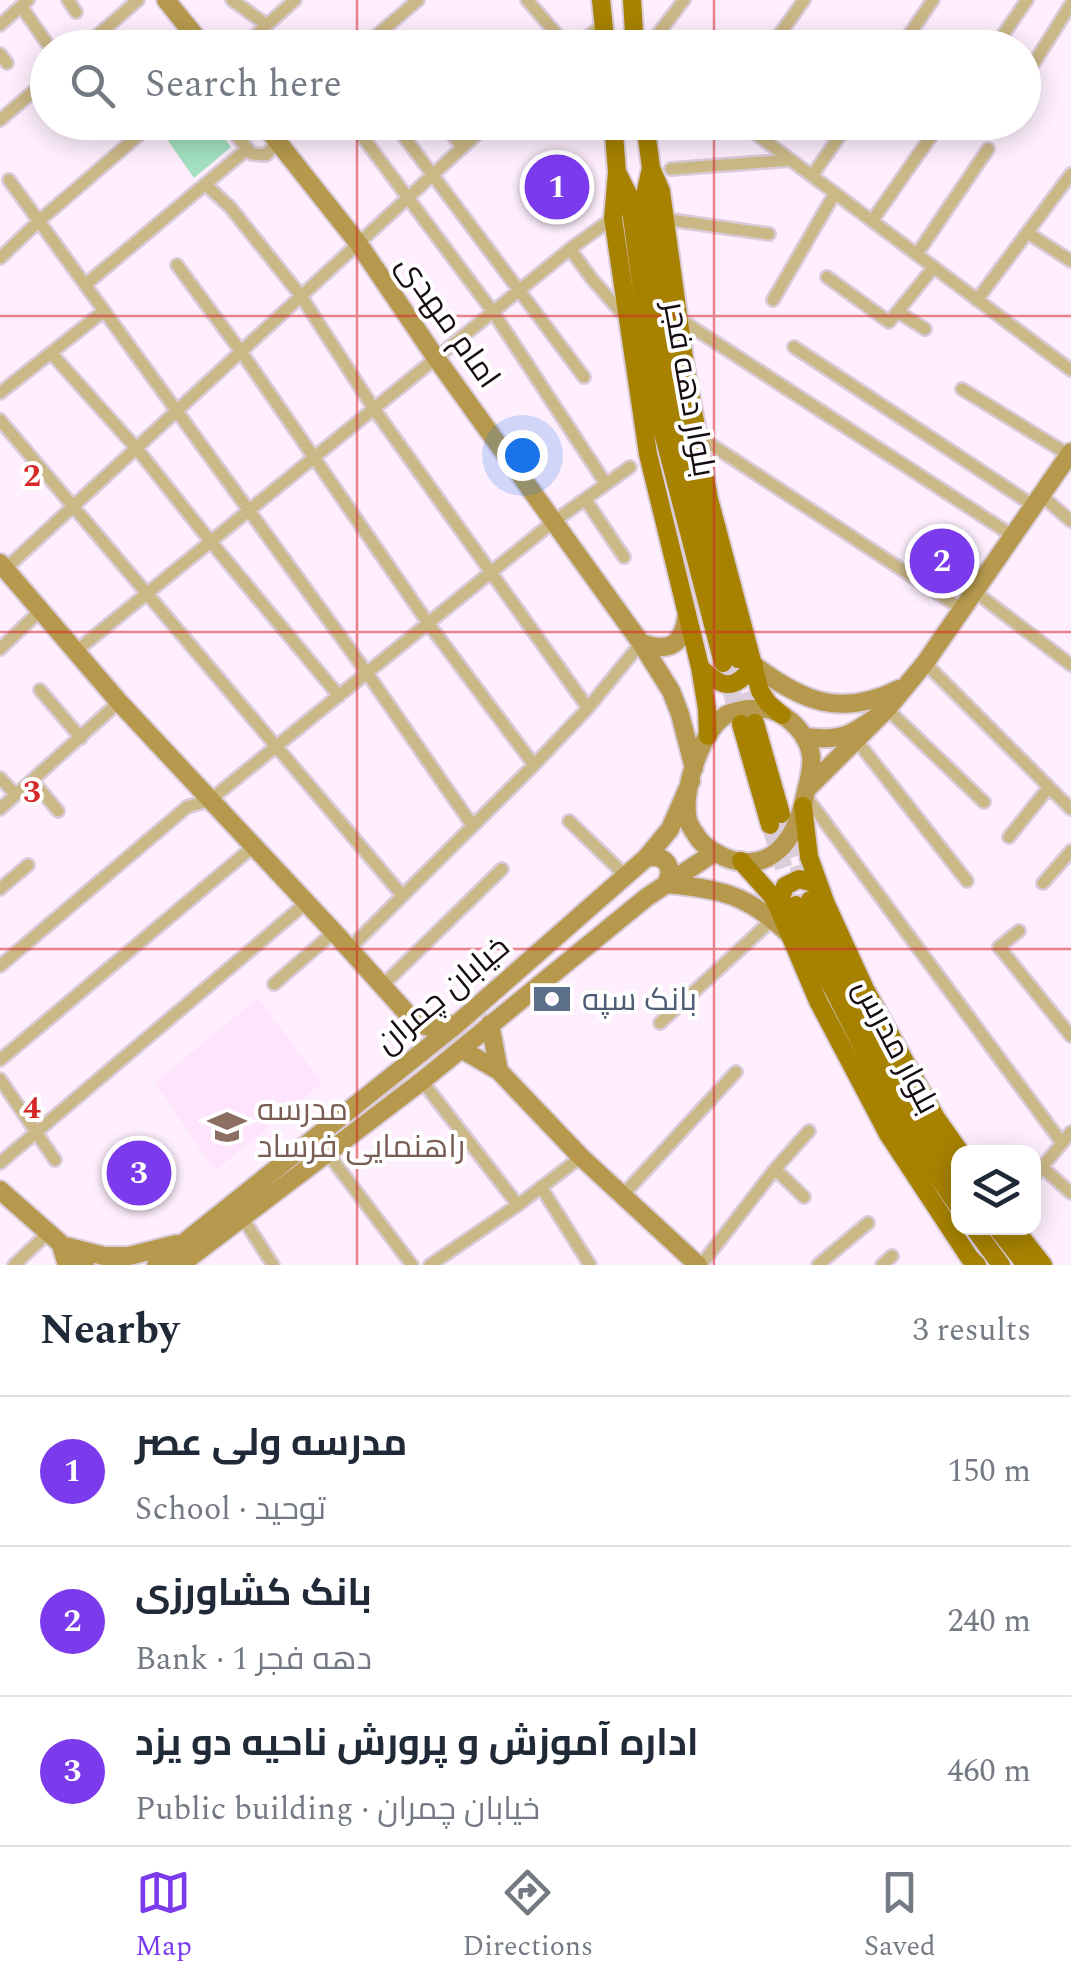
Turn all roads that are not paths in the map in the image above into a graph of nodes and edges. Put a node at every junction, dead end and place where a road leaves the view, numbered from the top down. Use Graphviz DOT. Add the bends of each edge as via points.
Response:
graph roads {
  1 [pos="68,0"];
  2 [pos="138,0"];
  3 [pos="166,0"];
  4 [pos="232,0"];
  5 [pos="295,0"];
  6 [pos="418,0"];
  7 [pos="527,0"];
  8 [pos="601,0"];
  9 [pos="632,0"];
  10 [pos="684,0"];
  11 [pos="804,0"];
  12 [pos="932,0"];
  13 [pos="1027,0"];
  14 [pos="25,3"];
  15 [pos="1071,4"];
  16 [pos="76,12"];
  17 [pos="0,24"];
  18 [pos="267,24"];
  19 [pos="604,24"];
  20 [pos="40,30"];
  21 [pos="104,30"];
  22 [pos="190,30"];
  23 [pos="261,30"];
  24 [pos="383,30"];
  25 [pos="554,30"];
  26 [pos="596,30"];
  27 [pos="604,30"];
  28 [pos="638,30"];
  29 [pos="655,30"];
  30 [pos="783,30"];
  31 [pos="912,30"];
  32 [pos="1006,30"];
  33 [pos="1041,52"];
  34 [pos="30,94"];
  35 [pos="0,120"];
  36 [pos="133,140"];
  37 [pos="238,140"];
  38 [pos="268,140"];
  39 [pos="278,140"];
  40 [pos="365,140"];
  41 [pos="407,140"];
  42 [pos="458,140"];
  43 [pos="470,140"];
  44 [pos="614,140"];
  45 [pos="647,140"];
  46 [pos="764,140"];
  47 [pos="837,140"];
  48 [pos="928,140"];
  49 [pos="463,146"];
  50 [pos="988,149"];
  51 [pos="246,150"];
  52 [pos="791,160"];
  53 [pos="651,168"];
  54 [pos="671,169"];
  55 [pos="617,172"];
  56 [pos="433,174"];
  57 [pos="1071,174"];
  58 [pos="812,176"];
  59 [pos="9,180"];
  60 [pos="206,185"];
  61 [pos="834,193"];
  62 [pos="407,197"];
  63 [pos="613,218"];
  64 [pos="664,219"];
  65 [pos="39,221"];
  66 [pos="872,221"];
  67 [pos="1028,233"];
  68 [pos="769,234"];
  69 [pos="358,243"];
  70 [pos="570,249"];
  71 [pos="917,254"];
  72 [pos="0,258"];
  73 [pos="1071,261"];
  74 [pos="177,265"];
  75 [pos="934,267"];
  76 [pos="827,276"];
  77 [pos="86,286"];
  78 [pos="520,289"];
  79 [pos="302,296"];
  80 [pos="772,300"];
  81 [pos="977,300"];
  82 [pos="104,312"];
  83 [pos="492,312"];
  84 [pos="898,312"];
  85 [pos="678,318"];
  86 [pos="627,320"];
  87 [pos="925,329"];
  88 [pos="794,346"];
  89 [pos="51,353"];
  90 [pos="242,353"];
  91 [pos="436,358"];
  92 [pos="1071,370"];
  93 [pos="584,377"];
  94 [pos="962,389"];
  95 [pos="0,393"];
  96 [pos="374,408"];
  97 [pos="177,412"];
  98 [pos="0,420"];
  99 [pos="696,434"];
  100 [pos="138,449"];
  101 [pos="1070,453"];
  102 [pos="313,458"];
  103 [pos="630,467"];
  104 [pos="606,484"];
  105 [pos="584,499"];
  106 [pos="1038,501"];
  107 [pos="74,506"];
  108 [pos="249,511"];
  109 [pos="1071,521"];
  110 [pos="554,522"];
  111 [pos="1013,536"];
  112 [pos="211,542"];
  113 [pos="624,557"];
  114 [pos="2,569"];
  115 [pos="490,572"];
  116 [pos="974,590"];
  117 [pos="148,593"];
  118 [pos="962,610"];
  119 [pos="40,612"];
  120 [pos="686,614"];
  121 [pos="428,623"];
  122 [pos="641,643"];
  123 [pos="0,649"];
  124 [pos="75,652"];
  125 [pos="925,662"];
  126 [pos="738,663"];
  127 [pos="1071,665"];
  128 [pos="700,668"];
  129 [pos="366,673"];
  130 [pos="908,684"];
  131 [pos="40,690"];
  132 [pos="339,696"];
  133 [pos="119,702"];
  134 [pos="588,708"];
  135 [pos="887,708"];
  136 [pos="782,716"];
  137 [pos="748,724"];
  138 [pos="708,736"];
  139 [pos="804,737"];
  140 [pos="80,738"];
  141 [pos="856,741"];
  142 [pos="277,746"];
  143 [pos="534,765"];
  144 [pos="692,774"];
  145 [pos="0,778"];
  146 [pos="33,781"];
  147 [pos="1050,787"];
  148 [pos="16,795"];
  149 [pos="805,797"];
  150 [pos="210,800"];
  151 [pos="984,802"];
  152 [pos="0,809"];
  153 [pos="1071,810"];
  154 [pos="58,811"];
  155 [pos="775,820"];
  156 [pos="568,821"];
  157 [pos="472,825"];
  158 [pos="1009,837"];
  159 [pos="254,846"];
  160 [pos="1071,851"];
  161 [pos="715,852"];
  162 [pos="646,858"];
  163 [pos="741,861"];
  164 [pos="28,865"];
  165 [pos="502,870"];
  166 [pos="626,876"];
  167 [pos="967,881"];
  168 [pos="1043,883"];
  169 [pos="666,884"];
  170 [pos="0,888"];
  171 [pos="402,895"];
  172 [pos="306,902"];
  173 [pos="795,903"];
  174 [pos="1019,931"];
  175 [pos="334,932"];
  176 [pos="350,948"];
  177 [pos="0,966"];
  178 [pos="274,984"];
  179 [pos="383,986"];
  180 [pos="414,1020"];
  181 [pos="660,1022"];
  182 [pos="457,1024"];
  183 [pos="490,1024"];
  184 [pos="1071,1036"];
  185 [pos="461,1049"];
  186 [pos="0,1060"];
  187 [pos="404,1065"];
  188 [pos="499,1071"];
  189 [pos="736,1072"];
  190 [pos="0,1079"];
  191 [pos="422,1081"];
  192 [pos="809,1130"];
  193 [pos="36,1131"];
  194 [pos="1067,1138"];
  195 [pos="955,1145"];
  196 [pos="328,1154"];
  197 [pos="581,1157"];
  198 [pos="55,1160"];
  199 [pos="0,1163"];
  200 [pos="951,1168"];
  201 [pos="1041,1168"];
  202 [pos="775,1169"];
  203 [pos="1041,1174"];
  204 [pos="541,1187"];
  205 [pos="0,1190"];
  206 [pos="1071,1192"];
  207 [pos="623,1195"];
  208 [pos="804,1196"];
  209 [pos="951,1196"];
  210 [pos="518,1205"];
  211 [pos="237,1210"];
  212 [pos="868,1223"];
  213 [pos="979,1235"];
  214 [pos="1002,1235"];
  215 [pos="1019,1235"];
  216 [pos="55,1239"];
  217 [pos="450,1251"];
  218 [pos="186,1256"];
  219 [pos="970,1262"];
  220 [pos="14,1265"];
  221 [pos="66,1265"];
  222 [pos="85,1265"];
  223 [pos="156,1265"];
  224 [pos="274,1265"];
  225 [pos="412,1265"];
  226 [pos="430,1265"];
  227 [pos="459,1265"];
  228 [pos="590,1265"];
  229 [pos="700,1265"];
  230 [pos="818,1265"];
  231 [pos="1001,1265"];
  232 [pos="1026,1265"];
  233 [pos="1042,1265"];
  1 -- 16 [label="street"];
  2 -- 21 [label="street"];
  3 -- 22 [label="main road"];
  4 -- 18 [label="street"];
  5 -- 18 [label="street"];
  6 -- 24 [label="street"];
  7 -- 25 [label="street"];
  8 -- 19 [label="main road"];
  9 -- 28 [label="main road"];
  10 -- 29 [label="street"];
  11 -- 30 [label="street"];
  12 -- 31 [label="street"];
  13 -- 32 [label="street"];
  14 -- 17 [label="street"];
  14 -- 20 [label="street"];
  15 -- 33 [label="street"];
  18 -- 23 [label="street"];
  19 -- 26 [label="street"];
  19 -- 27 [label="main road"];
  34 -- 35 [label="street"];
  36 -- 65 [label="street"];
  37 -- 51 [label="street"];
  38 -- 51 [label="street" via="266,155"];
  39 -- 69 [label="main road, امام مهدی"];
  40 -- 62 [label="street"];
  41 -- 56 [label="street"];
  42 -- 49 [label="street"];
  43 -- 49 [label="street"];
  44 -- 55 [label="main road, بلوار دهه فجر"];
  45 -- 53 [label="main road, بلوار دهه فجر"];
  46 -- 52 [label="street"];
  47 -- 58 [label="street"];
  48 -- 66 [label="street"];
  49 -- 56 [label="street"];
  50 -- 71 [label="street"];
  51 -- 60 [label="street"];
  52 -- 54 [label="street"];
  52 -- 58 [label="street"];
  53 -- 64 [label="main road"];
  53 -- 126 [label="main road, بلوار دهه فجر" via="645,194 678,426"];
  55 -- 63 [label="main road"];
  55 -- 126 [label="main road, بلوار دهه فجر" via="628,196 660,421"];
  56 -- 62 [label="street"];
  56 -- 78 [label="street"];
  57 -- 67 [label="street"];
  58 -- 61 [label="street"];
  59 -- 65 [label="street"];
  60 -- 77 [label="street"];
  60 -- 79 [label="street"];
  61 -- 66 [label="street"];
  61 -- 80 [label="street"];
  62 -- 69 [label="street"];
  62 -- 83 [label="street"];
  63 -- 70 [label="street"];
  63 -- 86 [label="main road"];
  64 -- 68 [label="street"];
  64 -- 85 [label="main road"];
  65 -- 72 [label="street"];
  65 -- 77 [label="street"];
  66 -- 71 [label="street"];
  67 -- 73 [label="street"];
  67 -- 81 [label="street"];
  69 -- 79 [label="street"];
  69 -- 91 [label="main road, امام مهدی"];
  70 -- 78 [label="street"];
  70 -- 86 [label="street"];
  71 -- 75 [label="street"];
  74 -- 90 [label="street"];
  75 -- 81 [label="street"];
  75 -- 84 [label="street"];
  76 -- 84 [label="street" via="889,322"];
  77 -- 82 [label="street"];
  78 -- 83 [label="street"];
  78 -- 93 [label="street"];
  79 -- 90 [label="street"];
  79 -- 96 [label="street"];
  81 -- 92 [label="street"];
  82 -- 89 [label="street"];
  82 -- 97 [label="street"];
  83 -- 91 [label="street"];
  83 -- 104 [label="street"];
  84 -- 87 [label="street"];
  85 -- 99 [label="main road"];
  85 -- 111 [label="street"];
  86 -- 120 [label="main road" via="648,454"];
  88 -- 106 [label="street"];
  89 -- 95 [label="street"];
  89 -- 100 [label="street"];
  90 -- 97 [label="street"];
  90 -- 102 [label="street"];
  91 -- 96 [label="street"];
  91 -- 110 [label="main road, امام مهدی"];
  94 -- 101 [label="street"];
  96 -- 102 [label="street"];
  96 -- 115 [label="street"];
  97 -- 100 [label="street"];
  97 -- 108 [label="street"];
  98 -- 107 [label="street"];
  99 -- 118 [label="street"];
  99 -- 126 [label="main road"];
  100 -- 107 [label="street"];
  100 -- 112 [label="street"];
  101 -- 106 [label="main road"];
  102 -- 108 [label="street"];
  102 -- 121 [label="street"];
  103 -- 104 [label="street"];
  104 -- 105 [label="street"];
  105 -- 110 [label="street"];
  105 -- 113 [label="street"];
  106 -- 109 [label="street"];
  106 -- 111 [label="main road"];
  107 -- 114 [label="street"];
  107 -- 117 [label="street"];
  108 -- 112 [label="street"];
  108 -- 129 [label="street"];
  110 -- 115 [label="street"];
  110 -- 122 [label="main road, امام مهدی"];
  111 -- 116 [label="main road"];
  112 -- 117 [label="street"];
  112 -- 132 [label="street"];
  114 -- 119 [label="main road"];
  115 -- 121 [label="street"];
  115 -- 134 [label="street"];
  116 -- 118 [label="main road"];
  116 -- 127 [label="street"];
  117 -- 124 [label="street"];
  117 -- 142 [label="street"];
  118 -- 125 [label="main road"];
  119 -- 123 [label="street"];
  119 -- 124 [label="main road"];
  120 -- 122 [label="main road" via="674,644"];
  120 -- 128 [label="main road"];
  121 -- 129 [label="street"];
  121 -- 143 [label="street"];
  122 -- 134 [label="street"];
  122 -- 144 [label="main road, امام مهدی" via="680,714"];
  124 -- 133 [label="main road"];
  125 -- 130 [label="main road"];
  125 -- 147 [label="street"];
  126 -- 128 [label="main road" via="746,676 736,684 713,680"];
  126 -- 130 [label="main road" via="826,702 855,704"];
  126 -- 136 [label="main road"];
  128 -- 138 [label="main road"];
  129 -- 132 [label="street"];
  129 -- 157 [label="street"];
  130 -- 135 [label="main road"];
  131 -- 140 [label="street"];
  132 -- 142 [label="street"];
  133 -- 140 [label="street"];
  133 -- 150 [label="main road"];
  134 -- 143 [label="street"];
  135 -- 139 [label="main road" via="856,732 829,740"];
  135 -- 141 [label="main road"];
  135 -- 151 [label="street"];
  136 -- 138 [label="main road" via="748,708 727,714"];
  136 -- 139 [label="main road"];
  137 -- 155 [label="main road"];
  138 -- 144 [label="main road"];
  139 -- 149 [label="main road" via="812,758"];
  140 -- 146 [label="street"];
  141 -- 149 [label="main road"];
  141 -- 167 [label="street"];
  142 -- 150 [label="street"];
  142 -- 171 [label="street"];
  143 -- 157 [label="street"];
  144 -- 161 [label="main road" via="688,821 700,844"];
  144 -- 162 [label="main road, خیابان چمران" via="670,829"];
  145 -- 148 [label="street"];
  146 -- 148 [label="street"];
  146 -- 154 [label="street"];
  147 -- 153 [label="street"];
  147 -- 158 [label="street"];
  148 -- 152 [label="street"];
  149 -- 163 [label="main road" via="786,844 769,856"];
  149 -- 173 [label="main road" via="809,857"];
  149 -- 194 [label="street"];
  150 -- 159 [label="main road"];
  150 -- 177 [label="street" via="187,808"];
  156 -- 166 [label="street"];
  157 -- 171 [label="street"];
  159 -- 172 [label="main road"];
  159 -- 186 [label="street"];
  160 -- 168 [label="street"];
  161 -- 163 [label="main road"];
  161 -- 169 [label="main road, خیابان چمران"];
  162 -- 166 [label="main road, خیابان چمران"];
  162 -- 169 [label="main road" via="664,858 670,866"];
  163 -- 173 [label="main road" via="772,896"];
  164 -- 170 [label="street"];
  165 -- 179 [label="street"];
  166 -- 182 [label="main road, خیابان چمران"];
  169 -- 173 [label="main road"];
  169 -- 183 [label="main road, خیابان چمران"];
  171 -- 176 [label="street"];
  172 -- 175 [label="main road"];
  172 -- 193 [label="street"];
  173 -- 181 [label="street"];
  173 -- 195 [label="main road" via="865,989"];
  173 -- 200 [label="main road, بلوار مدرس"];
  173 -- 209 [label="main road, بلوار مدرس" via="904,1128"];
  173 -- 219 [label="main road" via="790,936 818,1001 888,1134"];
  174 -- 184 [label="street" via="999,946"];
  175 -- 176 [label="main road"];
  175 -- 178 [label="street"];
  176 -- 179 [label="main road"];
  179 -- 180 [label="main road"];
  180 -- 182 [label="main road" via="424,1028"];
  180 -- 187 [label="main road" via="416,1039"];
  182 -- 187 [label="main road, خیابان چمران"];
  183 -- 185 [label="main road, خیابان چمران"];
  183 -- 188 [label="main road"];
  185 -- 188 [label="main road"];
  185 -- 191 [label="main road, خیابان چمران"];
  187 -- 211 [label="main road, خیابان چمران"];
  188 -- 197 [label="main road"];
  189 -- 207 [label="street"];
  190 -- 193 [label="street"];
  191 -- 196 [label="main road, خیابان چمران"];
  191 -- 210 [label="street"];
  192 -- 202 [label="street"];
  193 -- 198 [label="street"];
  193 -- 199 [label="street"];
  194 -- 201 [label="street"];
  196 -- 211 [label="main road, خیابان چمران"];
  196 -- 225 [label="street"];
  197 -- 204 [label="street"];
  197 -- 207 [label="main road"];
  202 -- 208 [label="street"];
  202 -- 229 [label="street"];
  203 -- 206 [label="street"];
  204 -- 210 [label="street"];
  204 -- 228 [label="street"];
  205 -- 216 [label="main road"];
  207 -- 229 [label="main road"];
  210 -- 217 [label="street"];
  211 -- 218 [label="main road, خیابان چمران"];
  211 -- 224 [label="street"];
  212 -- 230 [label="street"];
  213 -- 231 [label="main road"];
  214 -- 232 [label="main road"];
  215 -- 233 [label="main road"];
  216 -- 218 [label="main road" via="104,1256"];
  216 -- 220 [label="street"];
  216 -- 221 [label="main road"];
  216 -- 222 [label="main road"];
  217 -- 226 [label="street"];
  217 -- 227 [label="street"];
  218 -- 223 [label="main road, خیابان چمران"];
}
